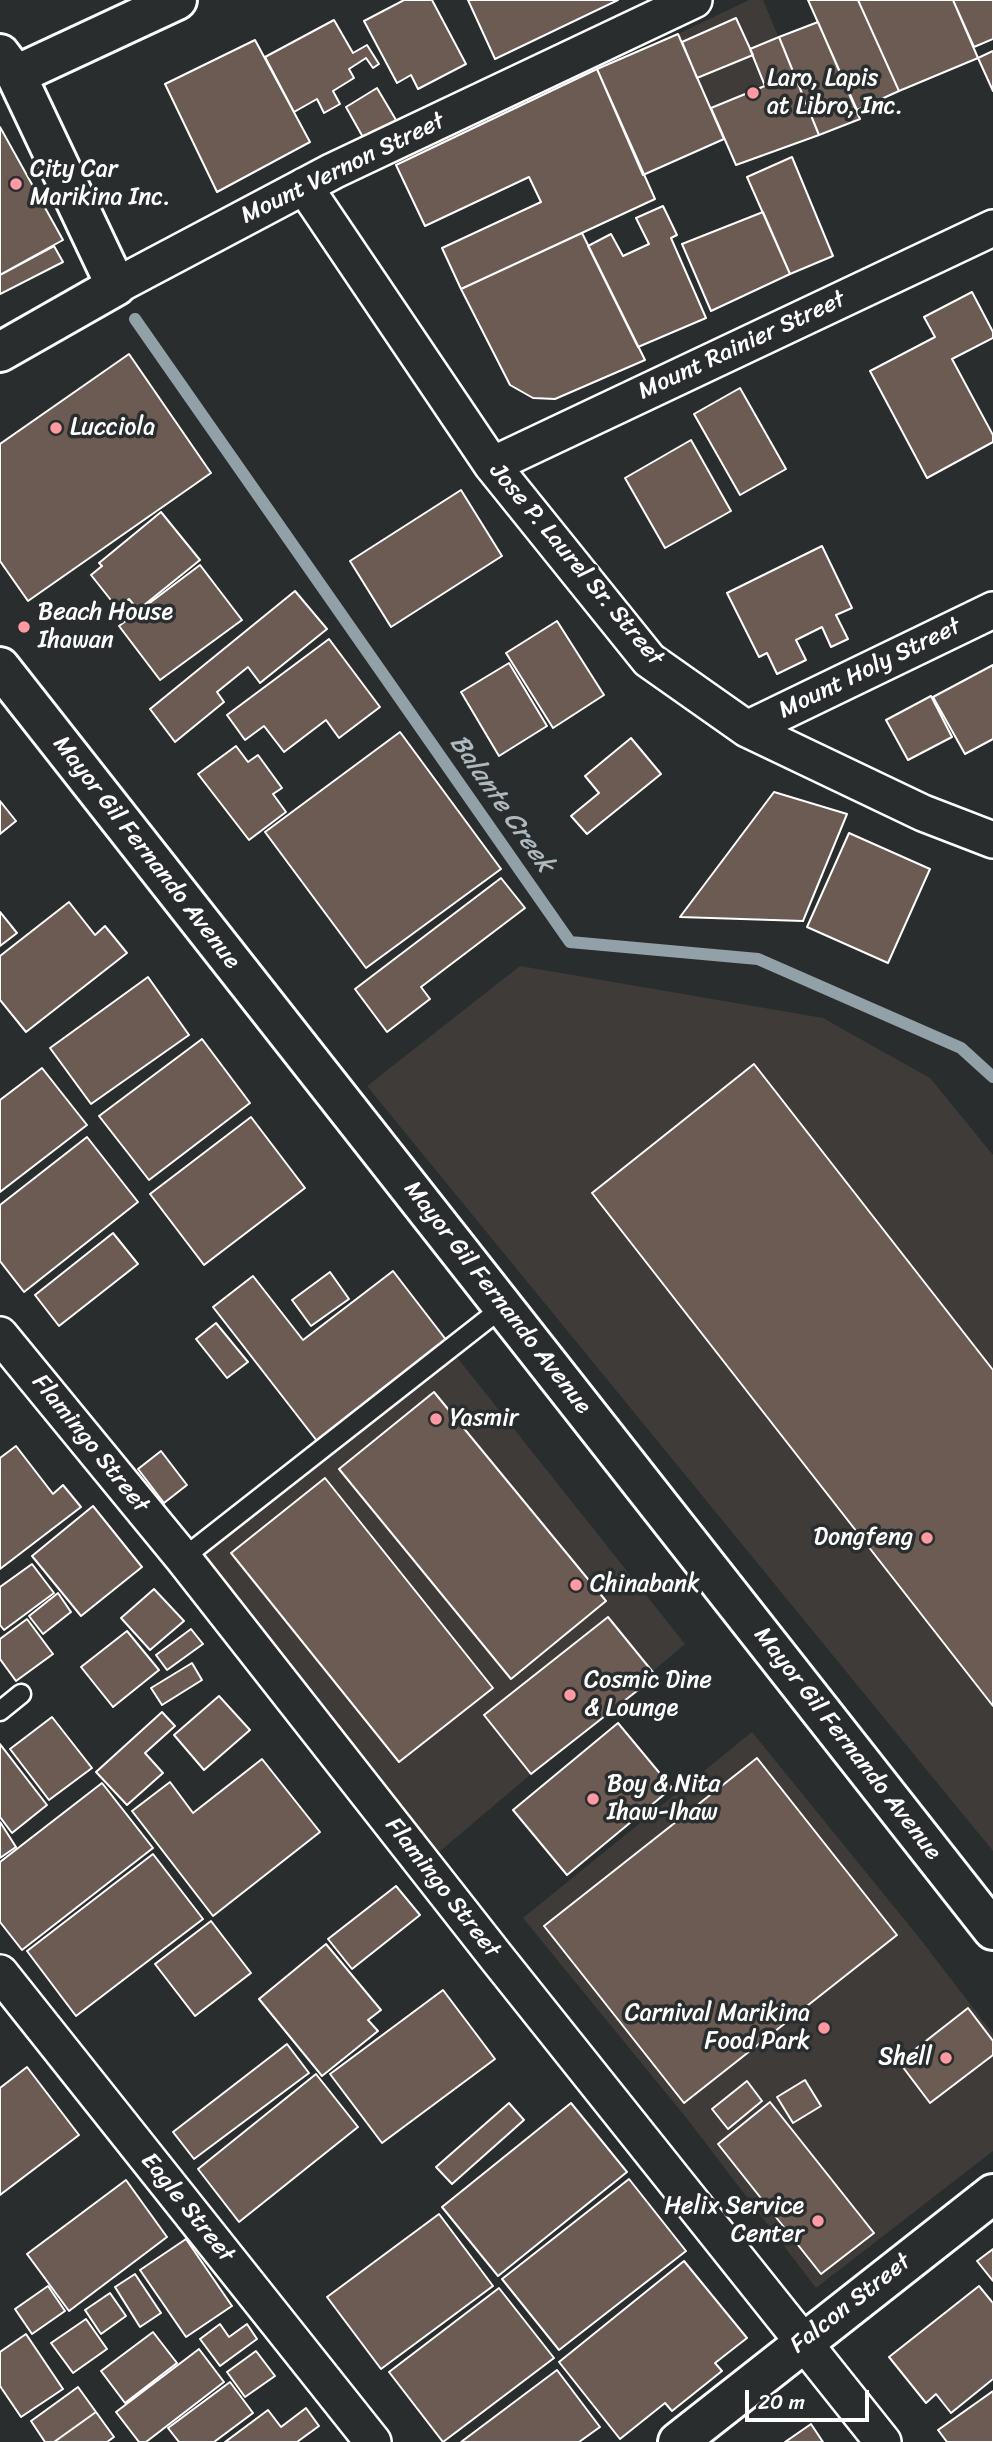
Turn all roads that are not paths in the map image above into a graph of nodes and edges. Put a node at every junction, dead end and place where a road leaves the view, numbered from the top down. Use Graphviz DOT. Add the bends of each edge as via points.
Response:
graph roads {
  1 [pos="177,0"];
  2 [pos="694,0"];
  3 [pos="8,65"];
  4 [pos="304,186"];
  5 [pos="993,228"];
  6 [pos="117,286"];
  7 [pos="0,352"];
  8 [pos="492,465"];
  9 [pos="993,610"];
  10 [pos="0,667"];
  11 [pos="747,729"];
  12 [pos="993,840"];
  13 [pos="503,1307"];
  14 [pos="0,1335"];
  15 [pos="183,1559"];
  16 [pos="21,1695"];
  17 [pos="0,1711"];
  18 [pos="993,1930"];
  19 [pos="0,1973"];
  20 [pos="993,2194"];
  21 [pos="804,2341"];
  22 [pos="373,2442"];
  23 [pos="678,2442"];
  24 [pos="883,2442"];
  1 -- 3 [label="main road"];
  2 -- 4 [label="street, Mount Vernon Street"];
  3 -- 6 [label="main road"];
  4 -- 6 [label="street, Mount Vernon Street"];
  4 -- 8 [label="street, Jose P. Laurel Sr. Street"];
  5 -- 8 [label="street, Mount Rainier Street"];
  6 -- 7 [label="main road, Mount Vernon Street"];
  8 -- 11 [label="street, Jose P. Laurel Sr. Street" via="649,660"];
  9 -- 11 [label="street, Mount Holy Street"];
  10 -- 13 [label="main road, Mayor Gil Fernando Avenue"];
  11 -- 12 [label="street, Jose P. Laurel Sr. Street" via="923,813"];
  13 -- 15 [label="lane"];
  13 -- 18 [label="main road, Mayor Gil Fernando Avenue"];
  14 -- 15 [label="street, Flamingo Street"];
  15 -- 21 [label="street, Flamingo Street"];
  16 -- 17 [label="lane"];
  19 -- 22 [label="street, Eagle Street"];
  20 -- 21 [label="main road, Falcon Street"];
  21 -- 23 [label="main road, Falcon Street"];
  21 -- 24 [label="street, Flamingo Street"];
}
